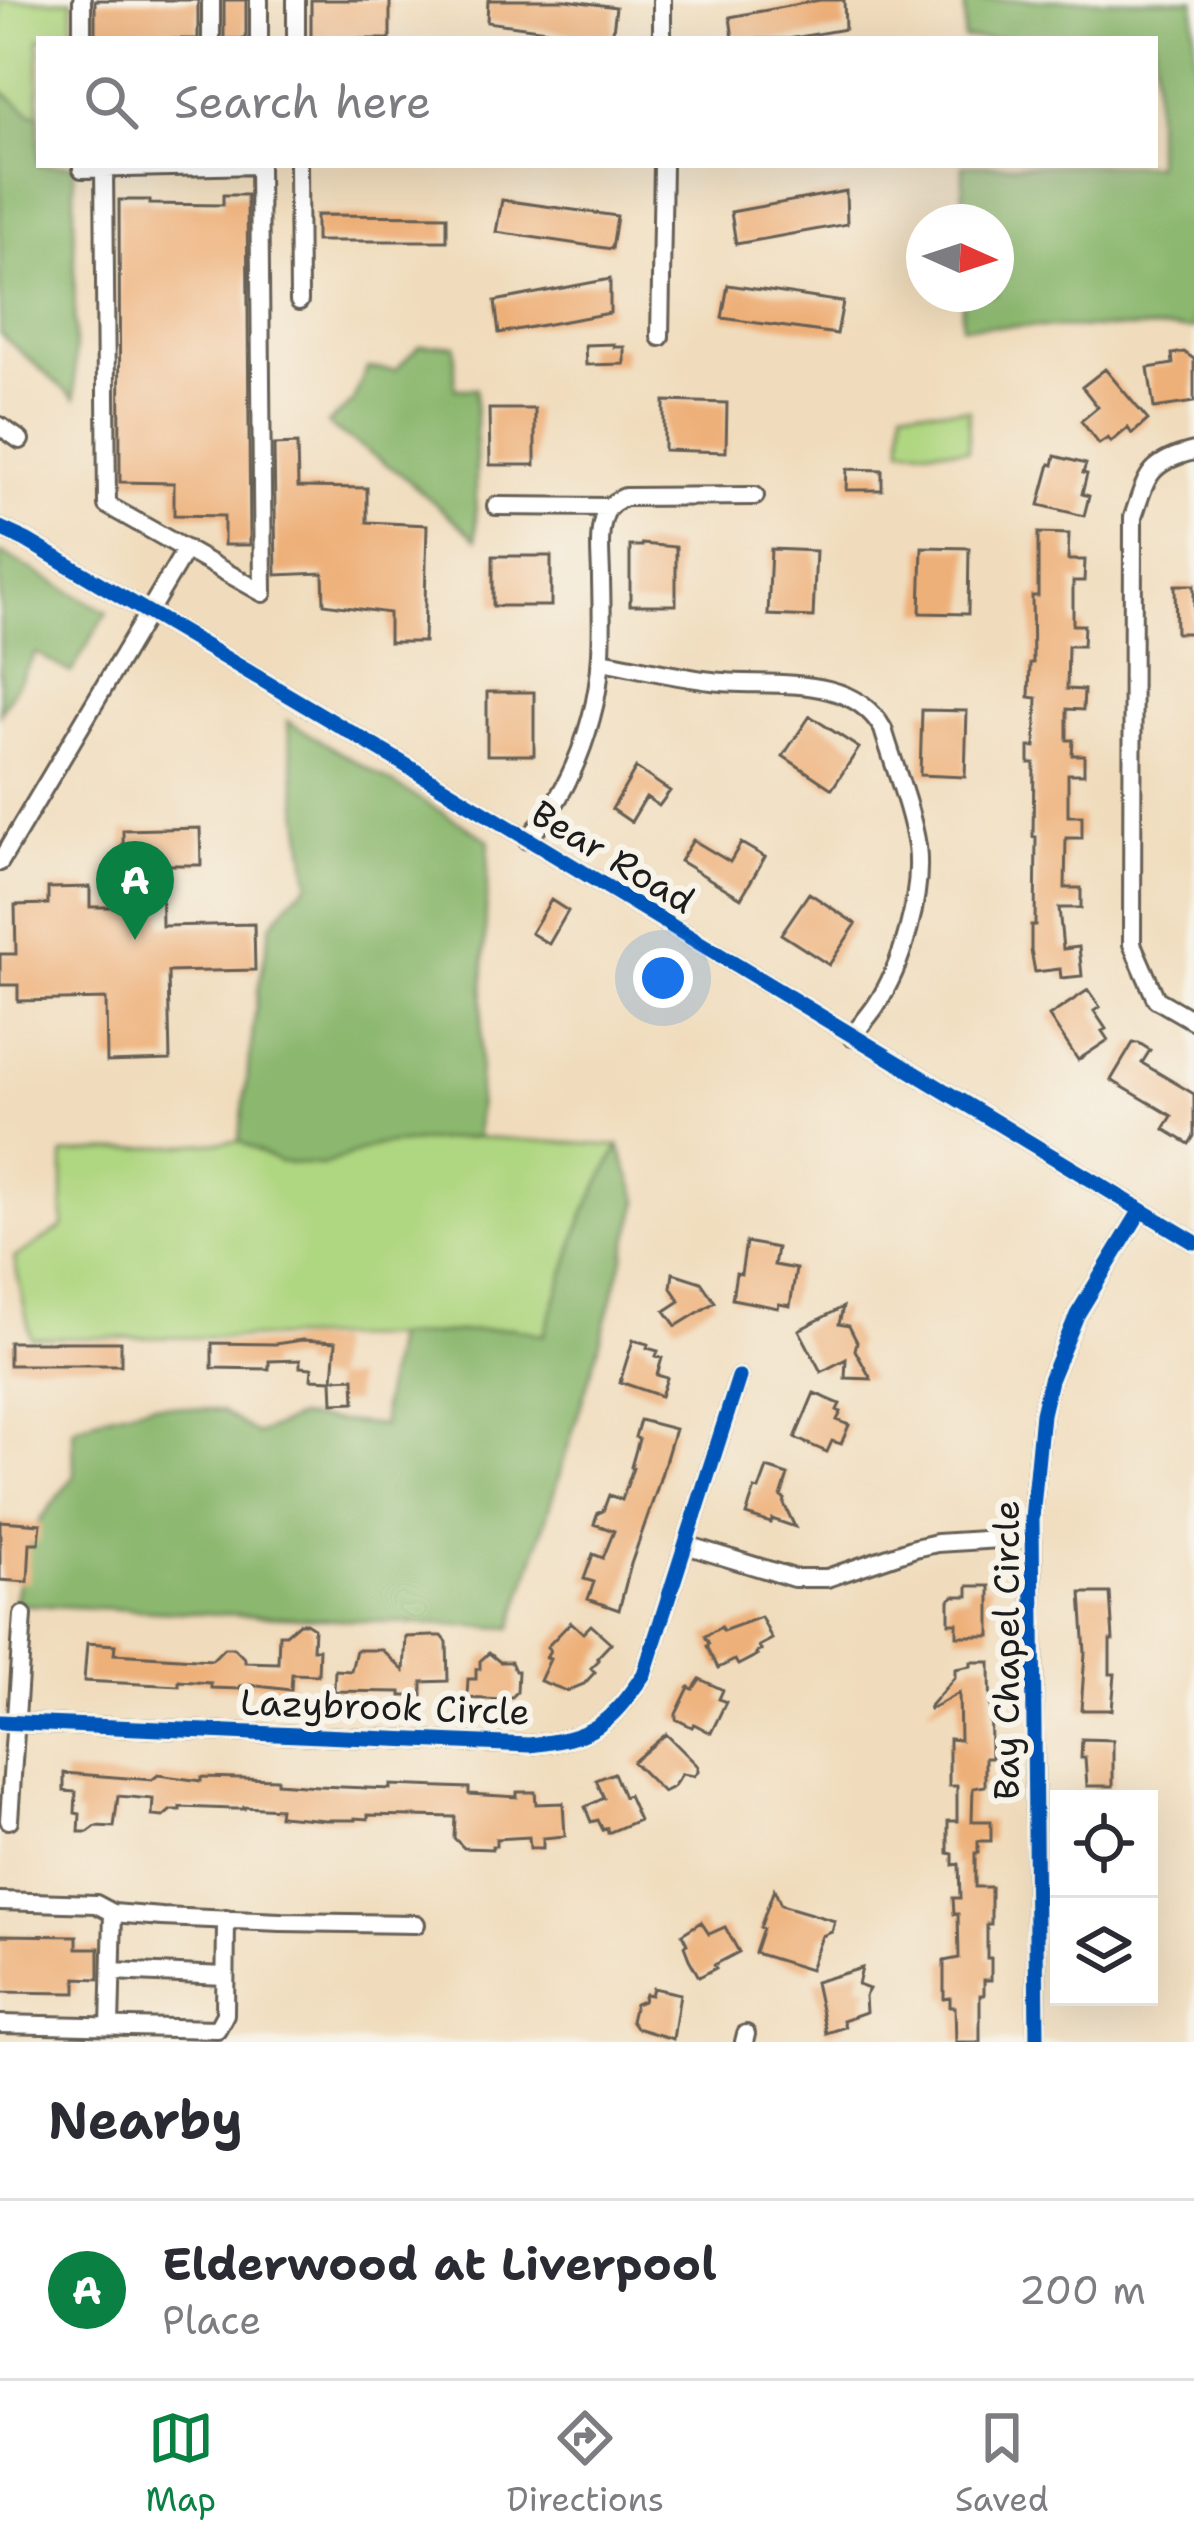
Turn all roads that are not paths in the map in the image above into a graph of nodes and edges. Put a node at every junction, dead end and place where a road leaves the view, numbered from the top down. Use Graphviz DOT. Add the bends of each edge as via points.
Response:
graph roads {
  1 [pos="82,0"];
  2 [pos="211,0"];
  3 [pos="259,0"];
  4 [pos="296,0"];
  5 [pos="662,0"];
  6 [pos="82,36"];
  7 [pos="211,36"];
  8 [pos="259,36"];
  9 [pos="296,36"];
  10 [pos="662,36"];
  11 [pos="82,168"];
  12 [pos="104,168"];
  13 [pos="259,168"];
  14 [pos="298,168"];
  15 [pos="663,168"];
  16 [pos="299,301"];
  17 [pos="660,337"];
  18 [pos="0,426"];
  19 [pos="20,440"];
  20 [pos="1194,452"];
  21 [pos="755,496"];
  22 [pos="496,506"];
  23 [pos="609,507"];
  24 [pos="0,528"];
  25 [pos="186,549"];
  26 [pos="148,612"];
  27 [pos="602,662"];
  28 [pos="527,840"];
  29 [pos="0,862"];
  30 [pos="1194,1021"];
  31 [pos="852,1036"];
  32 [pos="1141,1210"];
  33 [pos="1194,1242"];
  34 [pos="740,1377"];
  35 [pos="1032,1538"];
  36 [pos="686,1545"];
  37 [pos="23,1615"];
  38 [pos="7,1723"];
  39 [pos="9,1820"];
  40 [pos="0,1900"];
  41 [pos="113,1913"];
  42 [pos="226,1919"];
  43 [pos="416,1924"];
  44 [pos="112,1971"];
  45 [pos="225,1976"];
  46 [pos="0,2024"];
  47 [pos="110,2026"];
  48 [pos="1037,2042"];
  1 -- 6 [label="street"];
  2 -- 7 [label="street"];
  3 -- 8 [label="street"];
  4 -- 9 [label="street"];
  5 -- 10 [label="street"];
  11 -- 12 [label="street"];
  12 -- 25 [label="street" via="107,505"];
  13 -- 25 [label="street" via="262,593"];
  14 -- 16 [label="street"];
  15 -- 17 [label="street"];
  18 -- 19 [label="street"];
  20 -- 30 [label="street" via="1170,457 1147,475 1132,517 1132,944 1156,999"];
  21 -- 23 [label="street" via="625,497"];
  22 -- 23 [label="street"];
  23 -- 27 [label="street" via="601,533"];
  24 -- 26 [label="street, Bear Road"];
  25 -- 26 [label="street"];
  26 -- 28 [label="street, Bear Road"];
  26 -- 29 [label="street"];
  27 -- 28 [label="street" via="569,778"];
  27 -- 31 [label="street" via="714,682 820,688 876,715 918,861 898,962"];
  28 -- 31 [label="street, Bear Road"];
  31 -- 32 [label="street, Bear Road"];
  32 -- 33 [label="street, Bear Road"];
  32 -- 35 [label="street, Bay Chapel Circle" via="1077,1315 1050,1380"];
  34 -- 36 [label="street, Lazybrook Circle"];
  35 -- 36 [label="street" via="937,1543 827,1578 794,1578"];
  35 -- 48 [label="street, Bay Chapel Circle"];
  36 -- 38 [label="street, Lazybrook Circle" via="644,1674 620,1709 566,1741"];
  37 -- 38 [label="street" via="19,1697"];
  38 -- 39 [label="street"];
  40 -- 41 [label="street" via="96,1904"];
  41 -- 42 [label="street"];
  41 -- 44 [label="street"];
  42 -- 43 [label="street"];
  42 -- 45 [label="street"];
  44 -- 45 [label="street"];
  44 -- 47 [label="street"];
  45 -- 47 [label="street" via="217,2029"];
  46 -- 47 [label="street"];
}
